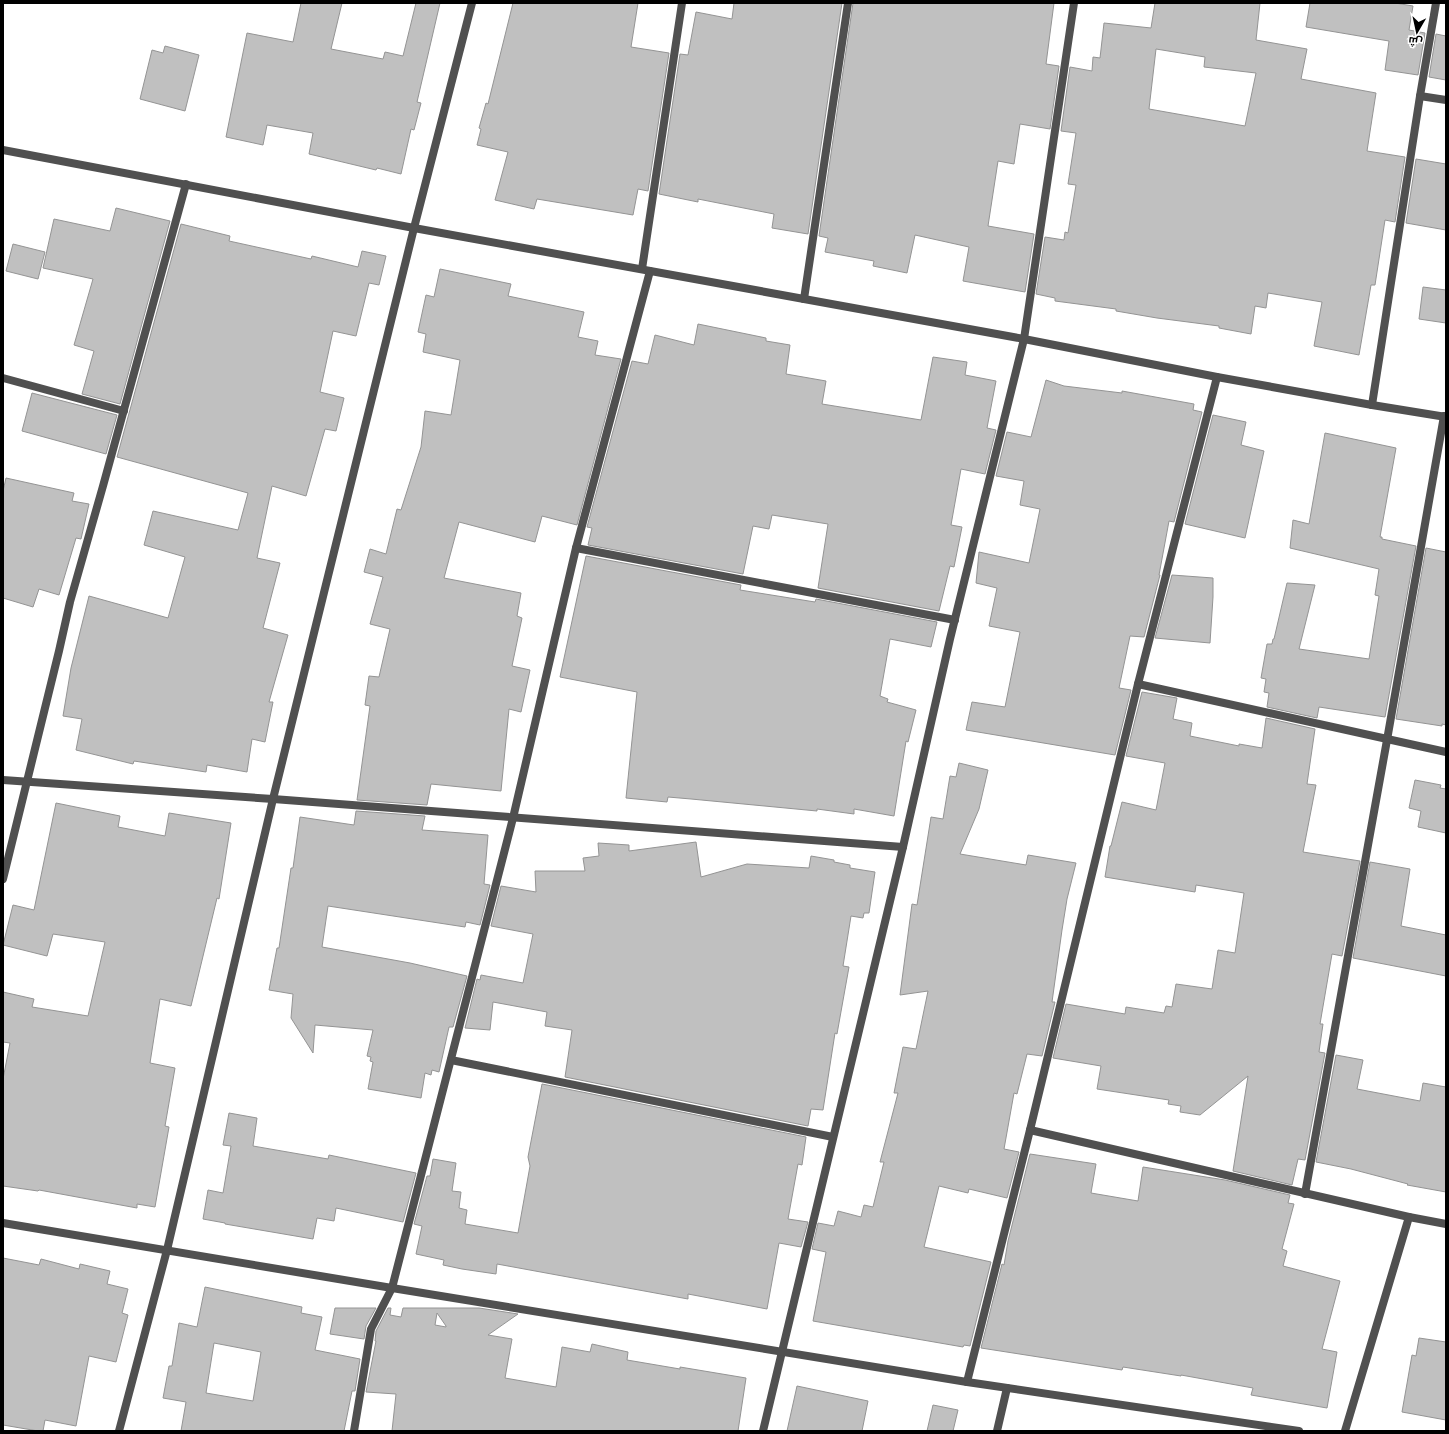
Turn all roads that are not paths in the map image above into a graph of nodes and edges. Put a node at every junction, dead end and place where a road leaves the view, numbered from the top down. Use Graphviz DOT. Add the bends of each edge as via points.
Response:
graph roads {
  1 [pos="472,3"];
  2 [pos="682,3"];
  3 [pos="848,3"];
  4 [pos="1074,3"];
  5 [pos="1436,3"];
  6 [pos="1420,96"];
  7 [pos="1446,100"];
  8 [pos="3,150"];
  9 [pos="186,184"];
  10 [pos="414,228"];
  11 [pos="642,269"];
  12 [pos="650,271"];
  13 [pos="804,298"];
  14 [pos="1024,338"];
  15 [pos="1217,377"];
  16 [pos="3,378"];
  17 [pos="1372,405"];
  18 [pos="124,411"];
  19 [pos="1445,416"];
  20 [pos="576,548"];
  21 [pos="955,620"];
  22 [pos="1138,684"];
  23 [pos="1387,740"];
  24 [pos="1446,752"];
  25 [pos="3,780"];
  26 [pos="27,782"];
  27 [pos="273,798"];
  28 [pos="513,818"];
  29 [pos="904,848"];
  30 [pos="3,879"];
  31 [pos="451,1060"];
  32 [pos="1030,1130"];
  33 [pos="833,1137"];
  34 [pos="1305,1194"];
  35 [pos="1409,1217"];
  36 [pos="3,1223"];
  37 [pos="1446,1224"];
  38 [pos="167,1250"];
  39 [pos="392,1288"];
  40 [pos="782,1352"];
  41 [pos="967,1382"];
  42 [pos="1007,1388"];
  43 [pos="119,1431"];
  44 [pos="354,1431"];
  45 [pos="763,1431"];
  46 [pos="997,1431"];
  47 [pos="1299,1431"];
  48 [pos="1344,1431"];
  1 -- 10 [label="street"];
  2 -- 11 [label="street"];
  3 -- 13 [label="street"];
  4 -- 14 [label="street"];
  5 -- 6 [label="street"];
  6 -- 7 [label="street"];
  6 -- 17 [label="street"];
  8 -- 9 [label="street"];
  9 -- 10 [label="street"];
  9 -- 18 [label="street"];
  10 -- 11 [label="street"];
  10 -- 27 [label="street"];
  11 -- 12 [label="street"];
  12 -- 13 [label="street"];
  12 -- 20 [label="street"];
  13 -- 14 [label="street"];
  14 -- 15 [label="street"];
  14 -- 21 [label="street"];
  15 -- 17 [label="street"];
  15 -- 22 [label="street"];
  16 -- 18 [label="street"];
  17 -- 19 [label="street"];
  18 -- 26 [label="street" via="70,602"];
  19 -- 23 [label="street"];
  20 -- 21 [label="street"];
  20 -- 28 [label="street"];
  21 -- 29 [label="street"];
  22 -- 23 [label="street"];
  22 -- 32 [label="street"];
  23 -- 24 [label="street"];
  23 -- 34 [label="street"];
  25 -- 26 [label="street"];
  26 -- 27 [label="street"];
  26 -- 30 [label="street"];
  27 -- 28 [label="street"];
  27 -- 38 [label="street"];
  28 -- 29 [label="street"];
  28 -- 31 [label="street"];
  29 -- 33 [label="street"];
  31 -- 33 [label="street"];
  31 -- 39 [label="street"];
  32 -- 34 [label="street"];
  32 -- 41 [label="street"];
  33 -- 40 [label="street"];
  34 -- 35 [label="street"];
  35 -- 37 [label="street"];
  35 -- 48 [label="street"];
  36 -- 38 [label="street"];
  38 -- 39 [label="street"];
  38 -- 43 [label="street"];
  39 -- 40 [label="street"];
  39 -- 44 [label="street" via="371,1329"];
  40 -- 41 [label="street"];
  40 -- 45 [label="street"];
  41 -- 42 [label="street"];
  42 -- 46 [label="street"];
  42 -- 47 [label="street"];
}
